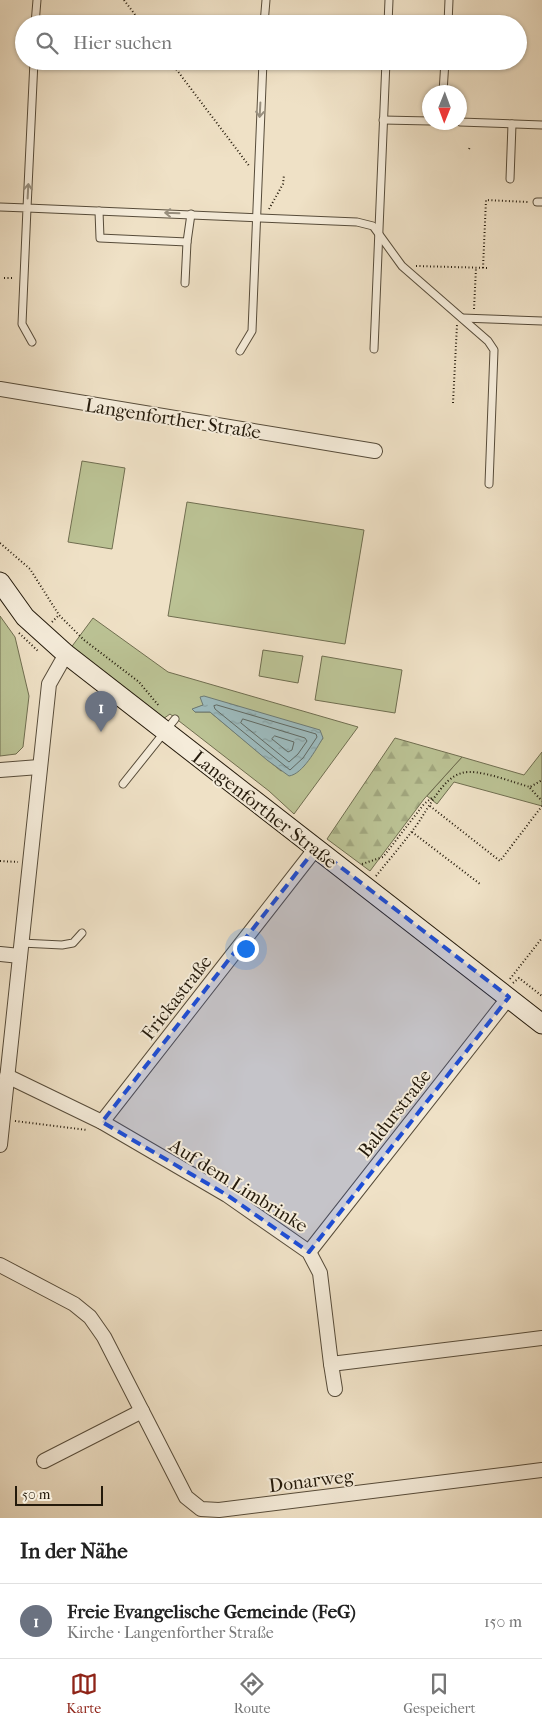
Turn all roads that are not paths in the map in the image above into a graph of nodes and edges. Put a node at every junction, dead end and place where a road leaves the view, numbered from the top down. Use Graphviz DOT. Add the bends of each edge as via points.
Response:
graph roads {
  1 [pos="36,0"];
  2 [pos="266,0"];
  3 [pos="390,0"];
  4 [pos="449,0"];
  5 [pos="36,15"];
  6 [pos="265,15"];
  7 [pos="389,15"];
  8 [pos="448,15"];
  9 [pos="34,70"];
  10 [pos="263,70"];
  11 [pos="386,70"];
  12 [pos="444,70"];
  13 [pos="443,85"];
  14 [pos="383,120"];
  15 [pos="422,121"];
  16 [pos="467,122"];
  17 [pos="512,124"];
  18 [pos="542,125"];
  19 [pos="510,179"];
  20 [pos="0,207"];
  21 [pos="27,208"];
  22 [pos="99,211"];
  23 [pos="192,214"];
  24 [pos="256,216"];
  25 [pos="379,234"];
  26 [pos="187,242"];
  27 [pos="185,283"];
  28 [pos="460,316"];
  29 [pos="542,321"];
  30 [pos="32,342"];
  31 [pos="374,349"];
  32 [pos="240,351"];
  33 [pos="0,390"];
  34 [pos="375,451"];
  35 [pos="489,484"];
  36 [pos="0,582"];
  37 [pos="66,654"];
  38 [pos="170,725"];
  39 [pos="39,767"];
  40 [pos="0,770"];
  41 [pos="123,784"];
  42 [pos="316,848"];
  43 [pos="82,932"];
  44 [pos="20,949"];
  45 [pos="0,954"];
  46 [pos="510,987"];
  47 [pos="542,1024"];
  48 [pos="7,1076"];
  49 [pos="102,1122"];
  50 [pos="0,1145"];
  51 [pos="309,1252"];
  52 [pos="0,1265"];
  53 [pos="542,1338"];
  54 [pos="331,1364"];
  55 [pos="334,1389"];
  56 [pos="142,1411"];
  57 [pos="44,1461"];
  58 [pos="542,1470"];
  1 -- 5 [label="lane"];
  2 -- 6 [label="lane"];
  3 -- 7 [label="lane"];
  4 -- 8 [label="lane"];
  21 -- 9 [label="lane, one-way"];
  10 -- 24 [label="lane, one-way"];
  11 -- 14 [label="lane"];
  12 -- 13 [label="lane"];
  14 -- 15 [label="lane"];
  14 -- 25 [label="lane"];
  16 -- 17 [label="lane"];
  17 -- 18 [label="lane"];
  17 -- 19 [label="lane"];
  20 -- 21 [label="lane"];
  21 -- 22 [label="lane"];
  21 -- 30 [label="lane" via="22,324"];
  23 -- 22 [label="lane, one-way"];
  22 -- 26 [label="lane" via="100,238"];
  23 -- 24 [label="lane"];
  23 -- 26 [label="lane"];
  24 -- 25 [label="lane" via="357,222 373,226"];
  24 -- 32 [label="lane" via="252,331"];
  25 -- 28 [label="lane" via="402,266"];
  25 -- 31 [label="lane"];
  26 -- 27 [label="lane"];
  28 -- 29 [label="lane"];
  28 -- 35 [label="lane" via="494,350"];
  33 -- 34 [label="street, Langenforther Straße"];
  36 -- 37 [label="main road, Langenforther Straße" via="25,617"];
  37 -- 38 [label="main road, Langenforther Straße"];
  37 -- 39 [label="street" via="49,684"];
  38 -- 41 [label="lane"];
  38 -- 42 [label="main road, Langenforther Straße"];
  39 -- 40 [label="street"];
  39 -- 44 [label="street"];
  42 -- 46 [label="main road, Langenforther Straße"];
  42 -- 49 [label="street, Frickastraße"];
  43 -- 44 [label="lane" via="73,943"];
  44 -- 45 [label="street"];
  44 -- 48 [label="street"];
  46 -- 47 [label="main road, Langenforther Straße"];
  46 -- 51 [label="street, Baldurstraße"];
  48 -- 49 [label="street, Auf dem Limbrinke"];
  48 -- 50 [label="street"];
  49 -- 51 [label="street, Auf dem Limbrinke" via="226,1195"];
  51 -- 54 [label="street, Auf dem Limbrinke" via="320,1273"];
  52 -- 56 [label="street, Donarweg" via="74,1304 90,1317 104,1336"];
  53 -- 54 [label="street"];
  54 -- 55 [label="street, Auf dem Limbrinke"];
  56 -- 57 [label="street"];
  56 -- 58 [label="street, Donarweg" via="186,1497 201,1509 210,1511"];
}
